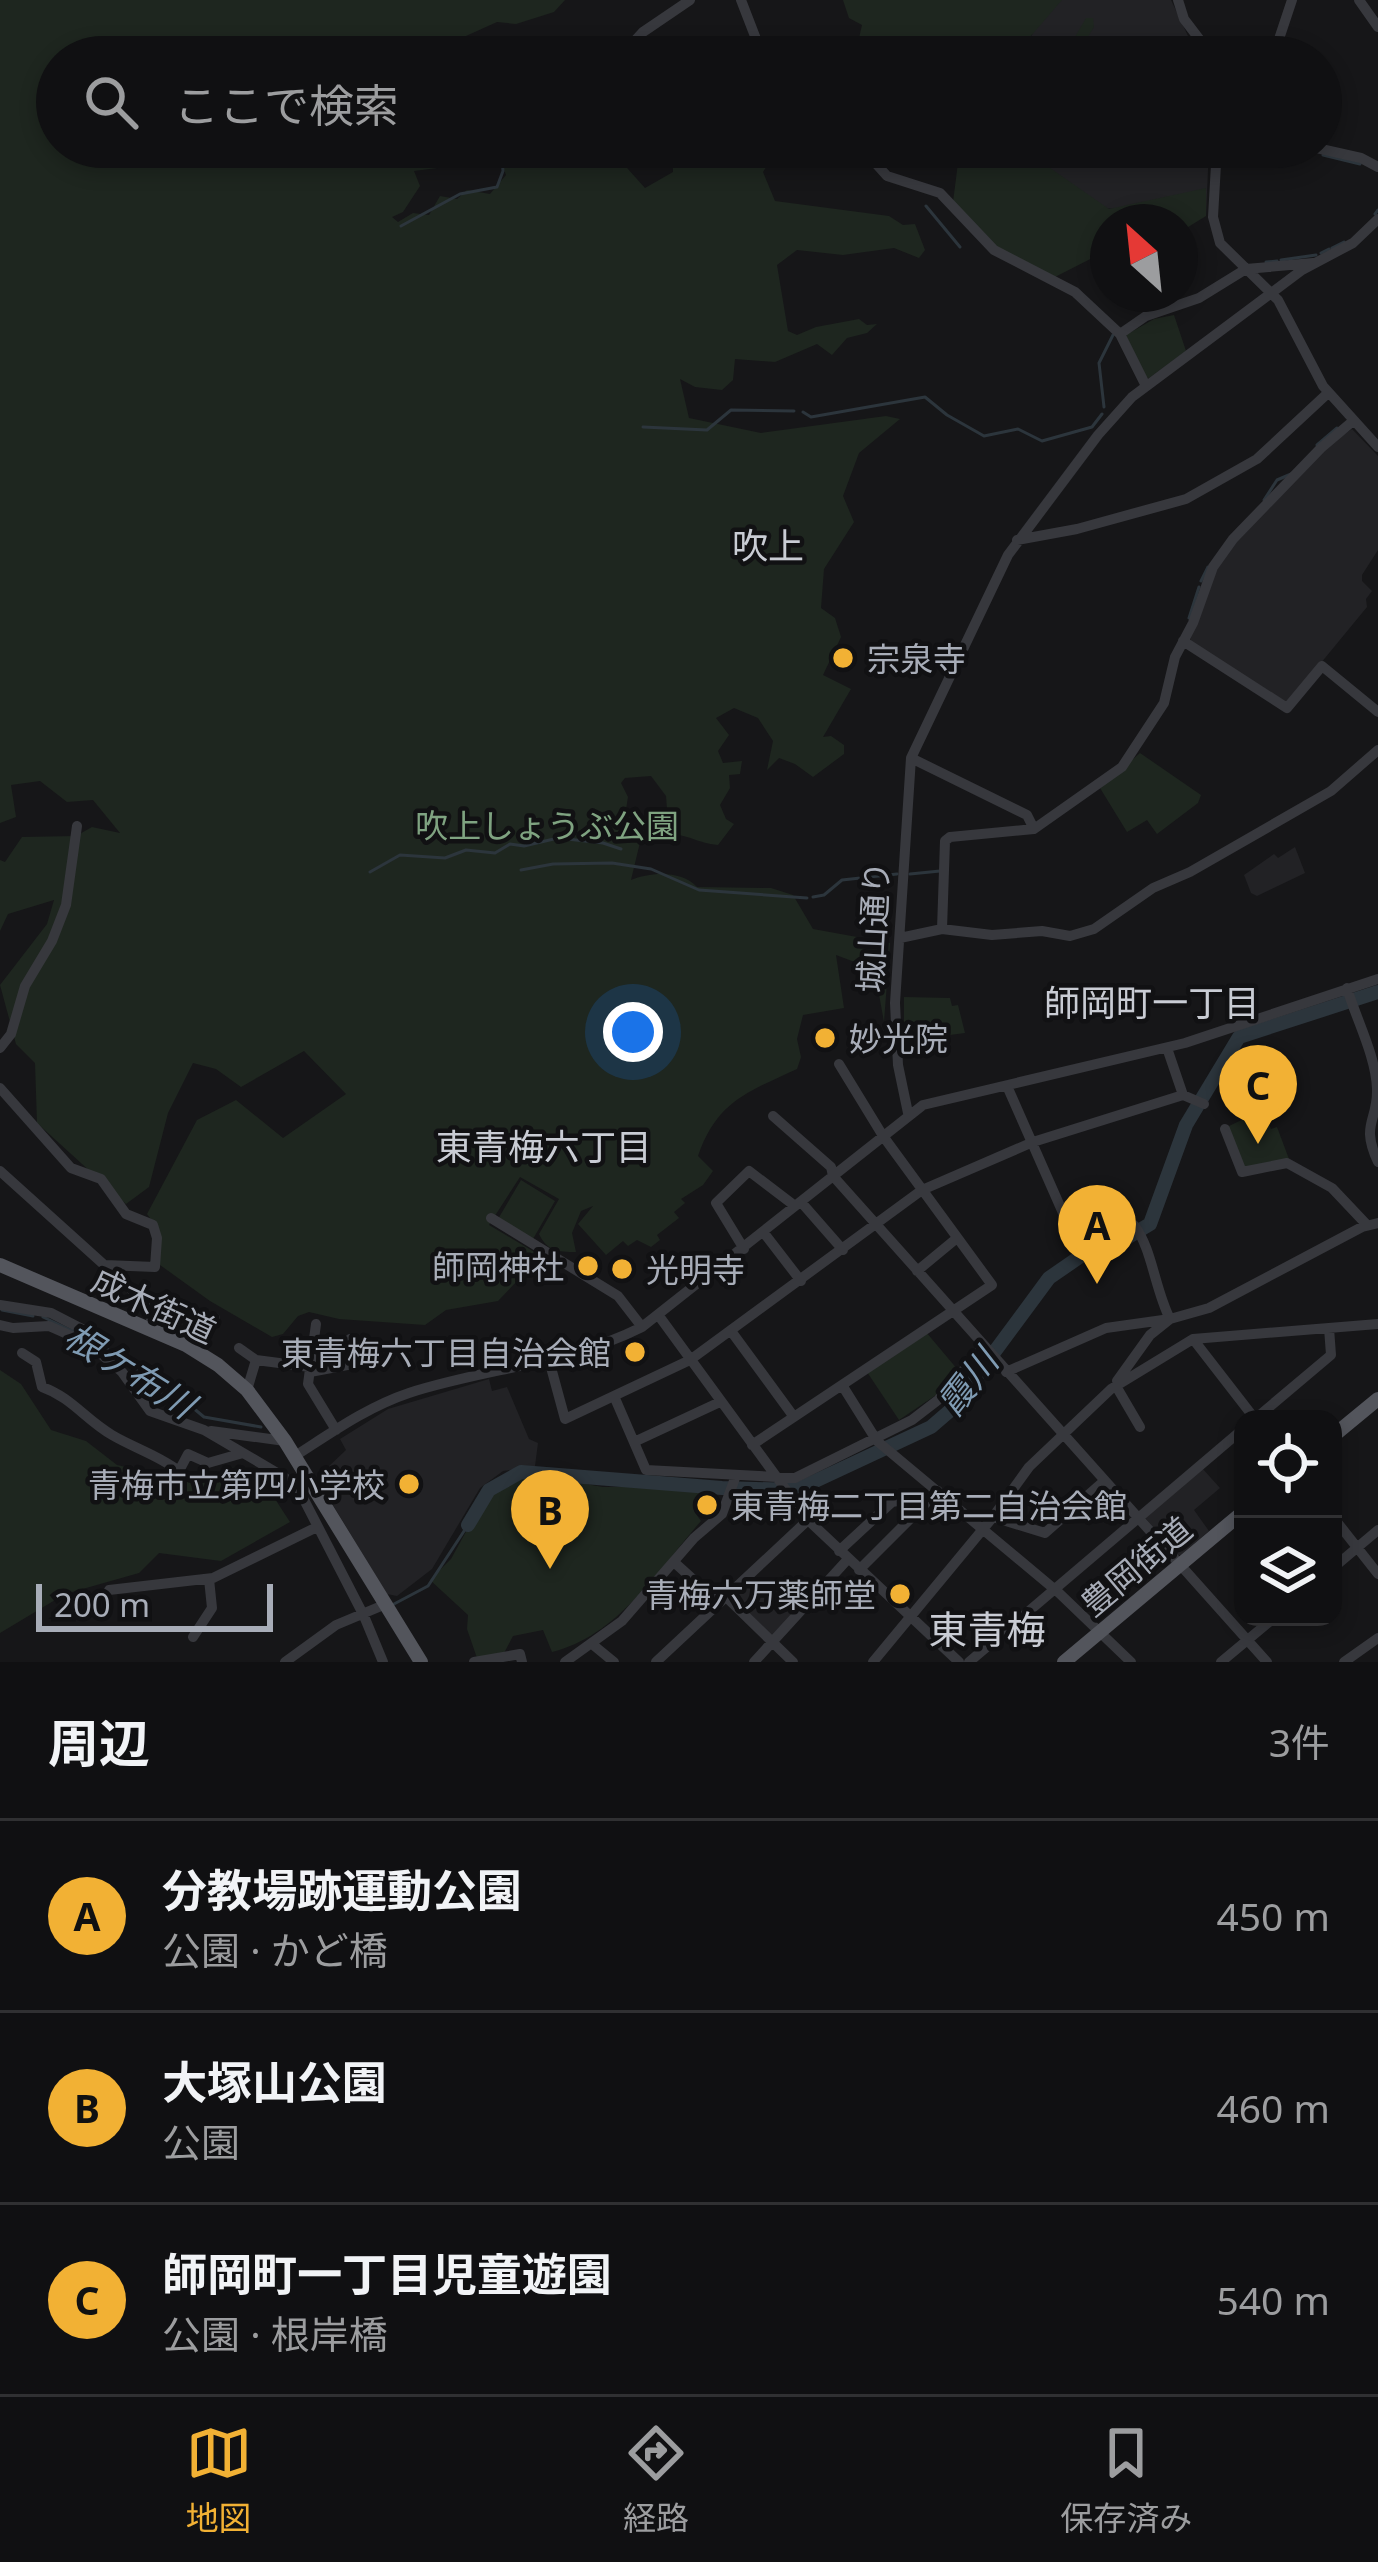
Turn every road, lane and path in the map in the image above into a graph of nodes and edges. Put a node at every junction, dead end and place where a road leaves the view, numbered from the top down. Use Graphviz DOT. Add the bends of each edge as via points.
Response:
graph roads {
  1 [pos="689,0"];
  2 [pos="741,0"];
  3 [pos="1178,0"];
  4 [pos="1292,0"];
  5 [pos="1359,0"];
  6 [pos="1378,27"];
  7 [pos="639,36"];
  8 [pos="755,36"];
  9 [pos="1197,36"];
  10 [pos="1280,36"];
  11 [pos="1342,154"];
  12 [pos="1378,167"];
  13 [pos="880,168"];
  14 [pos="1214,168"];
  15 [pos="1378,219"];
  16 [pos="1312,263"];
  17 [pos="1246,269"];
  18 [pos="1272,292"];
  19 [pos="1120,334"];
  20 [pos="1146,386"];
  21 [pos="1328,392"];
  22 [pos="1353,422"];
  23 [pos="1378,447"];
  24 [pos="1017,540"];
  25 [pos="1183,641"];
  26 [pos="1378,712"];
  27 [pos="1378,750"];
  28 [pos="911,758"];
  29 [pos="77,826"];
  30 [pos="1034,829"];
  31 [pos="942,929"];
  32 [pos="899,938"];
  33 [pos="1378,979"];
  34 [pos="1349,996"];
  35 [pos="0,1048"];
  36 [pos="1167,1048"];
  37 [pos="839,1064"];
  38 [pos="1007,1086"];
  39 [pos="0,1088"];
  40 [pos="908,1113"];
  41 [pos="773,1116"];
  42 [pos="1226,1129"];
  43 [pos="883,1136"];
  44 [pos="1033,1142"];
  45 [pos="1378,1162"];
  46 [pos="0,1171"];
  47 [pos="833,1176"];
  48 [pos="922,1190"];
  49 [pos="798,1204"];
  50 [pos="491,1218"];
  51 [pos="1372,1224"];
  52 [pos="876,1225"];
  53 [pos="764,1233"];
  54 [pos="957,1238"];
  55 [pos="744,1249"];
  56 [pos="843,1250"];
  57 [pos="0,1265"];
  58 [pos="105,1265"];
  59 [pos="917,1271"];
  60 [pos="801,1281"];
  61 [pos="0,1305"];
  62 [pos="954,1311"];
  63 [pos="659,1316"];
  64 [pos="215,1318"];
  65 [pos="1170,1319"];
  66 [pos="0,1324"];
  67 [pos="316,1324"];
  68 [pos="1378,1324"];
  69 [pos="642,1327"];
  70 [pos="1329,1328"];
  71 [pos="158,1333"];
  72 [pos="733,1333"];
  73 [pos="350,1339"];
  74 [pos="1192,1339"];
  75 [pos="90,1340"];
  76 [pos="985,1347"];
  77 [pos="239,1348"];
  78 [pos="197,1352"];
  79 [pos="22,1353"];
  80 [pos="379,1359"];
  81 [pos="256,1360"];
  82 [pos="549,1360"];
  83 [pos="692,1363"];
  84 [pos="354,1364"];
  85 [pos="310,1370"];
  86 [pos="1006,1372"];
  87 [pos="842,1384"];
  88 [pos="1113,1388"];
  89 [pos="247,1390"];
  90 [pos="615,1398"];
  91 [pos="1378,1399"];
  92 [pos="720,1402"];
  93 [pos="1248,1410"];
  94 [pos="1266,1410"];
  95 [pos="794,1417"];
  96 [pos="1140,1427"];
  97 [pos="1342,1429"];
  98 [pos="204,1430"];
  99 [pos="336,1430"];
  100 [pos="1061,1434"];
  101 [pos="1234,1437"];
  102 [pos="285,1441"];
  103 [pos="634,1442"];
  104 [pos="882,1444"];
  105 [pos="752,1445"];
  106 [pos="243,1453"];
  107 [pos="295,1456"];
  108 [pos="734,1479"];
  109 [pos="778,1482"];
  110 [pos="1103,1482"];
  111 [pos="938,1491"];
  112 [pos="918,1510"];
  113 [pos="993,1517"];
  114 [pos="1236,1518"];
  115 [pos="1334,1518"];
  116 [pos="1136,1519"];
  117 [pos="808,1520"];
  118 [pos="317,1527"];
  119 [pos="983,1529"];
  120 [pos="1378,1530"];
  121 [pos="1357,1547"];
  122 [pos="844,1555"];
  123 [pos="1342,1560"];
  124 [pos="675,1563"];
  125 [pos="1178,1567"];
  126 [pos="859,1570"];
  127 [pos="1378,1574"];
  128 [pos="209,1579"];
  129 [pos="1054,1589"];
  130 [pos="109,1590"];
  131 [pos="722,1599"];
  132 [pos="386,1604"];
  133 [pos="364,1616"];
  134 [pos="909,1617"];
  135 [pos="1264,1626"];
  136 [pos="1100,1632"];
  137 [pos="193,1637"];
  138 [pos="1378,1638"];
  139 [pos="1246,1641"];
  140 [pos="772,1642"];
  141 [pos="592,1644"];
  142 [pos="285,1662"];
  143 [pos="382,1662"];
  144 [pos="421,1662"];
  145 [pos="474,1662"];
  146 [pos="522,1662"];
  147 [pos="565,1662"];
  148 [pos="614,1662"];
  149 [pos="656,1662"];
  150 [pos="754,1662"];
  151 [pos="793,1662"];
  152 [pos="873,1662"];
  153 [pos="959,1662"];
  154 [pos="969,1662"];
  155 [pos="1064,1662"];
  156 [pos="1131,1662"];
  157 [pos="1221,1662"];
  158 [pos="1267,1662"];
  159 [pos="1344,1662"];
  1 -- 7 [label="street"];
  2 -- 8 [label="street"];
  3 -- 9 [label="street"];
  4 -- 10 [label="street"];
  5 -- 6 [label="street"];
  11 -- 12 [label="street"];
  13 -- 19 [label="street" via="940,193 994,250 1075,292"];
  14 -- 17 [label="street" via="1215,232"];
  15 -- 16 [label="street, 城山通り" via="1353,243"];
  16 -- 17 [label="street"];
  16 -- 18 [label="street, 城山通り"];
  17 -- 18 [label="street"];
  17 -- 19 [label="street"];
  18 -- 20 [label="street, 城山通り"];
  18 -- 21 [label="street"];
  19 -- 20 [label="street"];
  20 -- 24 [label="street, 城山通り"];
  21 -- 22 [label="street"];
  21 -- 24 [label="street" via="1257,459 1186,499"];
  22 -- 23 [label="street"];
  22 -- 25 [label="street" via="1233,539"];
  24 -- 28 [label="street, 城山通り"];
  25 -- 26 [label="street" via="1287,708 1322,666"];
  25 -- 30 [label="street" via="1164,703 1129,760"];
  27 -- 31 [label="street" via="1331,791 1094,929 1070,936"];
  28 -- 30 [label="street" via="1028,814"];
  28 -- 32 [label="street, 城山通り"];
  29 -- 35 [label="street" via="66,905"];
  30 -- 31 [label="street" via="945,841"];
  31 -- 32 [label="street"];
  32 -- 40 [label="street, 城山通り" via="896,1047"];
  33 -- 34 [label="street"];
  34 -- 36 [label="street"];
  34 -- 45 [label="street" via="1376,1080 1368,1130"];
  36 -- 38 [label="street"];
  36 -- 44 [label="street" via="1193,1099"];
  37 -- 43 [label="street"];
  38 -- 40 [label="street"];
  38 -- 44 [label="street"];
  39 -- 58 [label="street" via="71,1168 101,1179 126,1214 153,1225 155,1267"];
  40 -- 43 [label="street"];
  41 -- 47 [label="street"];
  42 -- 51 [label="street" via="1242,1172 1287,1163"];
  43 -- 47 [label="street"];
  43 -- 48 [label="street"];
  44 -- 48 [label="street"];
  44 -- 65 [label="street" via="1078,1247 1139,1232"];
  46 -- 58 [label="street"];
  47 -- 49 [label="street"];
  47 -- 52 [label="street"];
  48 -- 52 [label="street"];
  48 -- 54 [label="street"];
  49 -- 53 [label="street"];
  49 -- 55 [label="street" via="749,1172 716,1203"];
  49 -- 56 [label="street"];
  50 -- 69 [label="street" via="618,1296"];
  51 -- 65 [label="street" via="1209,1308"];
  52 -- 56 [label="street"];
  52 -- 59 [label="street"];
  53 -- 55 [label="street"];
  53 -- 60 [label="street"];
  54 -- 59 [label="street"];
  54 -- 62 [label="street" via="992,1285"];
  55 -- 63 [label="street"];
  56 -- 60 [label="street"];
  57 -- 71 [label="main road, 成木街道"];
  58 -- 71 [label="street" via="142,1299"];
  59 -- 62 [label="street"];
  60 -- 72 [label="street"];
  61 -- 75 [label="street" via="56,1315"];
  62 -- 76 [label="street"];
  62 -- 87 [label="street"];
  63 -- 69 [label="street"];
  63 -- 83 [label="street"];
  64 -- 78 [label="street"];
  65 -- 86 [label="street" via="1106,1328"];
  65 -- 88 [label="street"];
  66 -- 75 [label="street" via="49,1326"];
  67 -- 85 [label="street"];
  68 -- 70 [label="street"];
  69 -- 82 [label="street"];
  70 -- 74 [label="street"];
  70 -- 94 [label="street" via="1331,1355"];
  71 -- 78 [label="main road, 成木街道"];
  72 -- 83 [label="street"];
  72 -- 95 [label="street"];
  73 -- 84 [label="street"];
  74 -- 88 [label="street"];
  74 -- 93 [label="street"];
  75 -- 98 [label="street" via="150,1411"];
  76 -- 86 [label="street"];
  76 -- 104 [label="street" via="938,1400"];
  77 -- 81 [label="street"];
  78 -- 89 [label="main road, 成木街道"];
  79 -- 106 [label="street" via="36,1362 42,1387 179,1471 188,1454 208,1463"];
  80 -- 84 [label="street"];
  81 -- 85 [label="street"];
  81 -- 89 [label="street"];
  82 -- 90 [label="street" via="565,1419"];
  82 -- 99 [label="street" via="404,1395"];
  83 -- 90 [label="street"];
  83 -- 92 [label="street"];
  84 -- 85 [label="street"];
  85 -- 99 [label="street" via="308,1384"];
  86 -- 100 [label="street"];
  87 -- 95 [label="street"];
  87 -- 104 [label="street"];
  88 -- 96 [label="street"];
  88 -- 100 [label="street"];
  89 -- 102 [label="main road, 成木街道"];
  90 -- 103 [label="street"];
  91 -- 97 [label="main road"];
  92 -- 103 [label="street"];
  92 -- 105 [label="street"];
  95 -- 105 [label="street"];
  98 -- 102 [label="street"];
  98 -- 106 [label="street"];
  99 -- 107 [label="street"];
  100 -- 110 [label="street"];
  100 -- 113 [label="street"];
  101 -- 116 [label="street"];
  102 -- 107 [label="main road, 成木街道"];
  103 -- 108 [label="street" via="646,1470"];
  104 -- 109 [label="street"];
  104 -- 111 [label="street"];
  105 -- 109 [label="street"];
  106 -- 118 [label="street" via="298,1490"];
  107 -- 132 [label="main road, 成木街道"];
  108 -- 109 [label="street"];
  108 -- 124 [label="street" via="722,1514"];
  109 -- 117 [label="street"];
  110 -- 113 [label="street" via="1046,1533"];
  110 -- 116 [label="street"];
  111 -- 112 [label="street"];
  111 -- 119 [label="street"];
  112 -- 122 [label="street" via="908,1499 892,1502"];
  112 -- 126 [label="street"];
  113 -- 119 [label="street"];
  114 -- 125 [label="main road, 豊岡街道"];
  115 -- 121 [label="street"];
  116 -- 125 [label="street"];
  116 -- 129 [label="street"];
  117 -- 122 [label="street"];
  117 -- 131 [label="street"];
  118 -- 128 [label="street"];
  118 -- 133 [label="street"];
  119 -- 129 [label="street"];
  119 -- 134 [label="street"];
  120 -- 121 [label="street"];
  121 -- 123 [label="street"];
  121 -- 127 [label="street"];
  122 -- 126 [label="street"];
  122 -- 140 [label="street"];
  124 -- 131 [label="street"];
  124 -- 141 [label="street"];
  125 -- 136 [label="main road, 豊岡街道"];
  125 -- 139 [label="street"];
  126 -- 134 [label="street"];
  128 -- 130 [label="street"];
  128 -- 137 [label="street" via="212,1608"];
  129 -- 136 [label="street"];
  129 -- 154 [label="street"];
  131 -- 140 [label="street"];
  131 -- 149 [label="street"];
  132 -- 133 [label="street"];
  132 -- 144 [label="main road, 成木街道"];
  133 -- 142 [label="street" via="336,1625"];
  133 -- 143 [label="street"];
  134 -- 152 [label="street"];
  134 -- 153 [label="street"];
  135 -- 139 [label="street"];
  136 -- 155 [label="main road, 豊岡街道"];
  136 -- 156 [label="street"];
  138 -- 159 [label="street"];
  139 -- 157 [label="street"];
  139 -- 158 [label="street"];
  140 -- 150 [label="street"];
  140 -- 151 [label="street"];
  141 -- 147 [label="street"];
  141 -- 148 [label="street"];
  145 -- 146 [label="street" via="512,1653"];
}
